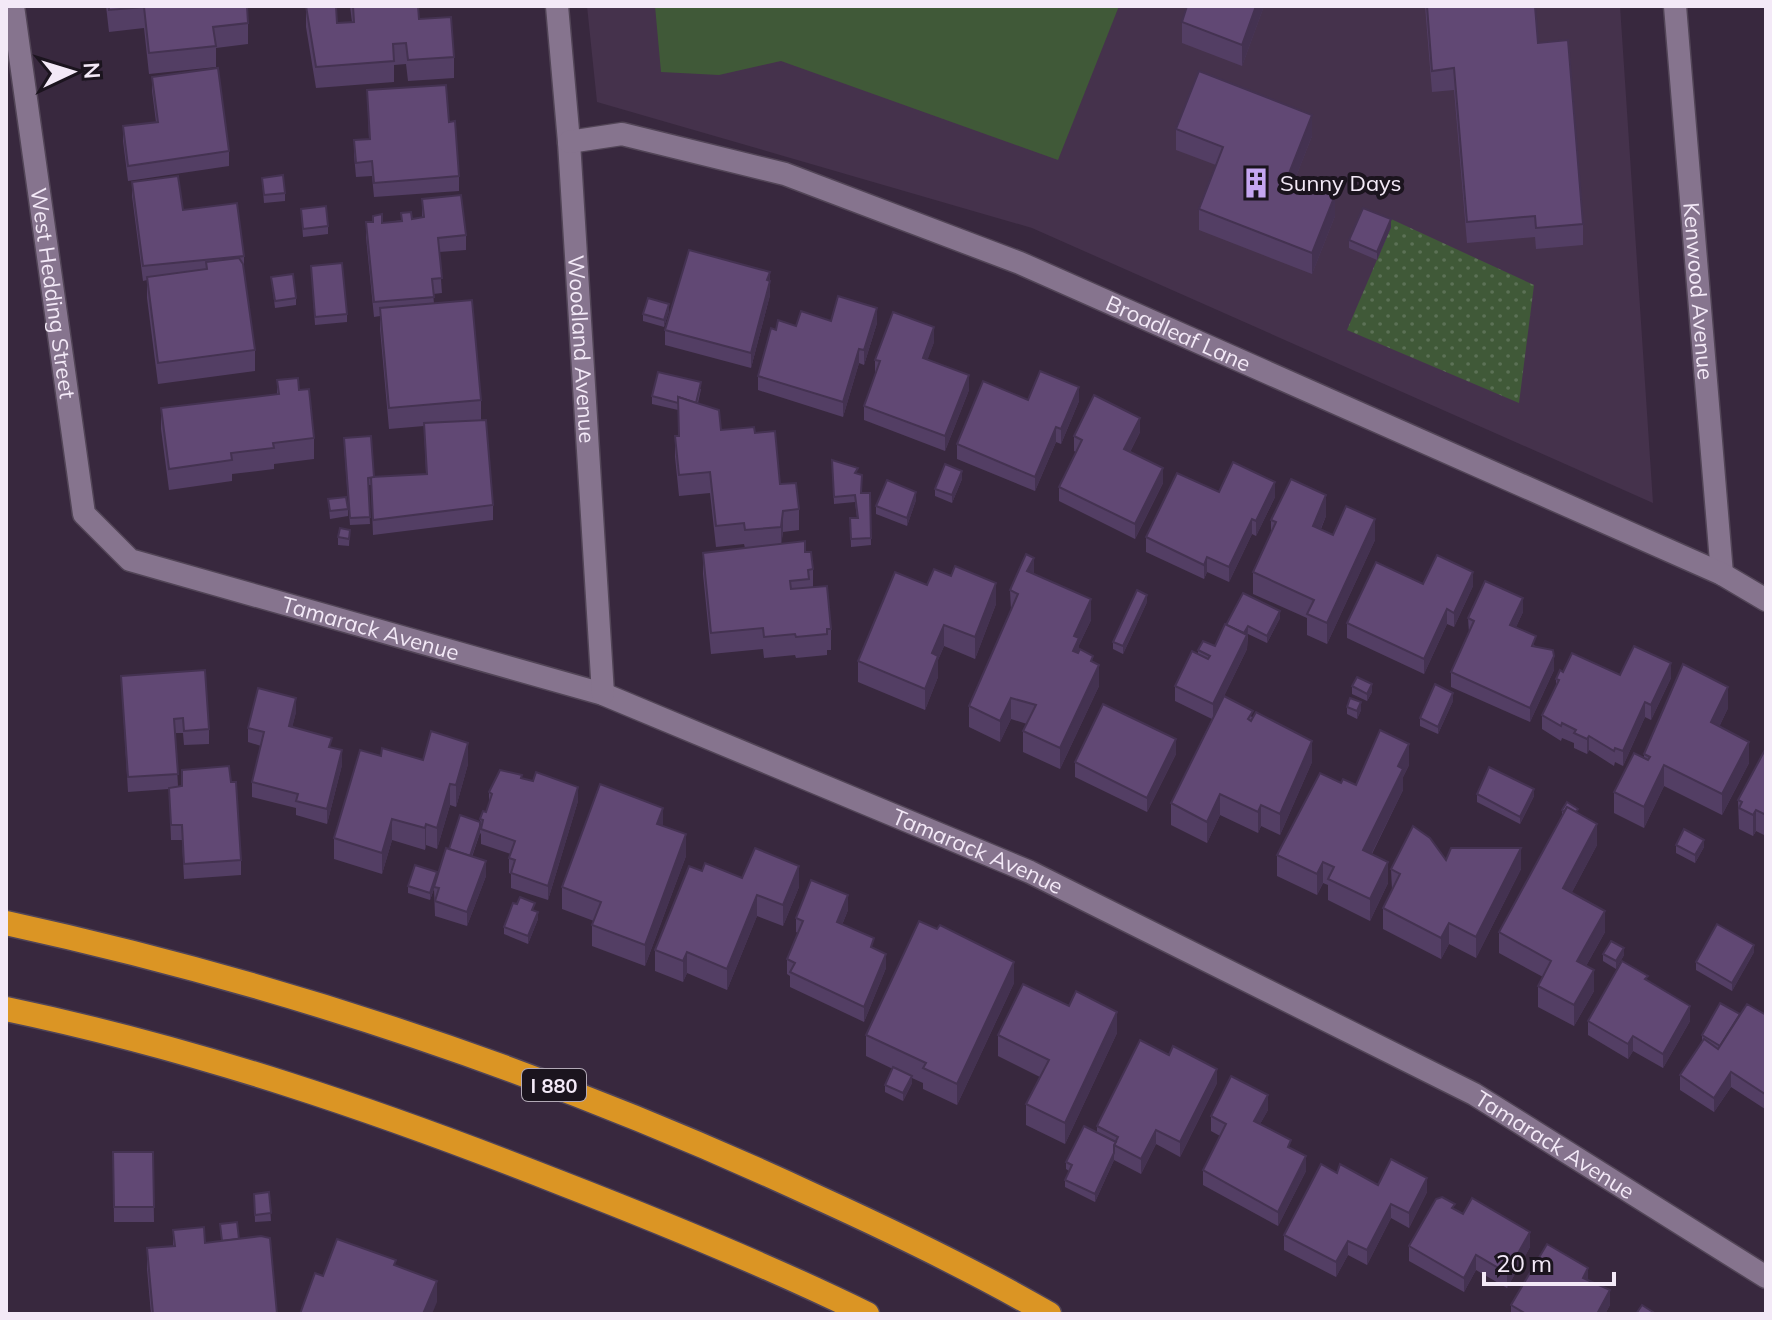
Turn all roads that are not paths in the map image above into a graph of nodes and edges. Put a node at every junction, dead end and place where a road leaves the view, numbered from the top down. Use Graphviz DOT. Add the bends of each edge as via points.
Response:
graph roads {
  1 [pos="13,6"];
  2 [pos="557,6"];
  3 [pos="1675,6"];
  4 [pos="569,142"];
  5 [pos="130,560"];
  6 [pos="1722,574"];
  7 [pos="1766,600"];
  8 [pos="603,694"];
  9 [pos="6,923"];
  10 [pos="6,1009"];
  11 [pos="1766,1277"];
  12 [pos="867,1314"];
  13 [pos="1049,1314"];
  1 -- 5 [label="street, West Hedding Street" via="84,514"];
  2 -- 4 [label="street, Woodland Avenue"];
  3 -- 6 [label="street, Kenwood Avenue"];
  4 -- 6 [label="street, Broadleaf Lane" via="622,134 785,174 1020,263"];
  4 -- 8 [label="street, Woodland Avenue"];
  5 -- 8 [label="street, Tamarack Avenue"];
  6 -- 7 [label="street, Broadleaf Lane"];
  8 -- 11 [label="street, Tamarack Avenue" via="1030,872 1474,1094"];
  9 -- 13 [label="highway, I 880" via="259,987 594,1099 853,1213"];
  10 -- 12 [label="highway" via="141,1039 289,1082 695,1235"];
}
